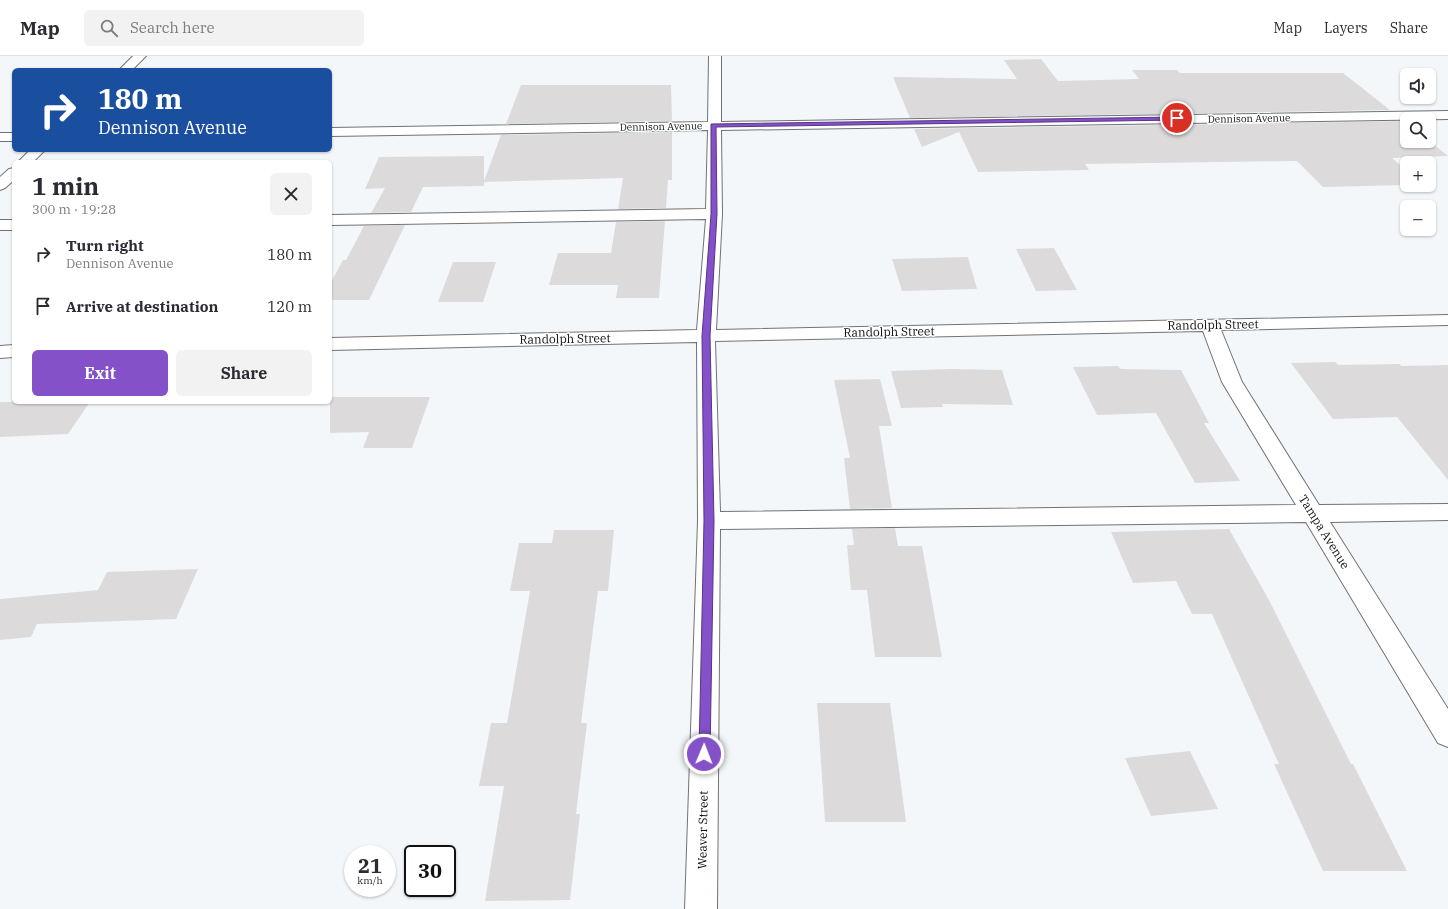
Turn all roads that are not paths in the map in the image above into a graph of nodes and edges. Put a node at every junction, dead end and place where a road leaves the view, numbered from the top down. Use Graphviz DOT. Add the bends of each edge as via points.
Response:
graph roads {
  1 [pos="140,56"];
  2 [pos="715,56"];
  3 [pos="127,68"];
  4 [pos="1448,115"];
  5 [pos="714,125"];
  6 [pos="332,132"];
  7 [pos="0,137"];
  8 [pos="12,137"];
  9 [pos="36,152"];
  10 [pos="27,160"];
  11 [pos="12,174"];
  12 [pos="0,185"];
  13 [pos="714,214"];
  14 [pos="332,220"];
  15 [pos="12,224"];
  16 [pos="0,225"];
  17 [pos="1448,320"];
  18 [pos="1210,325"];
  19 [pos="706,336"];
  20 [pos="332,344"];
  21 [pos="12,351"];
  22 [pos="0,352"];
  23 [pos="1448,512"];
  24 [pos="1313,513"];
  25 [pos="709,521"];
  26 [pos="1448,734"];
  27 [pos="701,909"];
  1 -- 3 [label="street"];
  2 -- 5 [label="street, Weaver Street"];
  4 -- 5 [label="street, Dennison Avenue"];
  5 -- 6 [label="street, Dennison Avenue"];
  5 -- 13 [label="street, Weaver Street"];
  7 -- 8 [label="street"];
  9 -- 10 [label="street"];
  11 -- 12 [label="street"];
  13 -- 14 [label="street"];
  13 -- 19 [label="street, Weaver Street"];
  15 -- 16 [label="street"];
  17 -- 18 [label="street, Randolph Street"];
  18 -- 19 [label="street, Randolph Street"];
  18 -- 24 [label="street, Tampa Avenue" via="1232,382"];
  19 -- 20 [label="street, Randolph Street"];
  19 -- 25 [label="street, Weaver Street"];
  21 -- 22 [label="street"];
  23 -- 24 [label="street"];
  24 -- 25 [label="street"];
  24 -- 26 [label="street, Tampa Avenue"];
  25 -- 27 [label="street, Weaver Street"];
}
